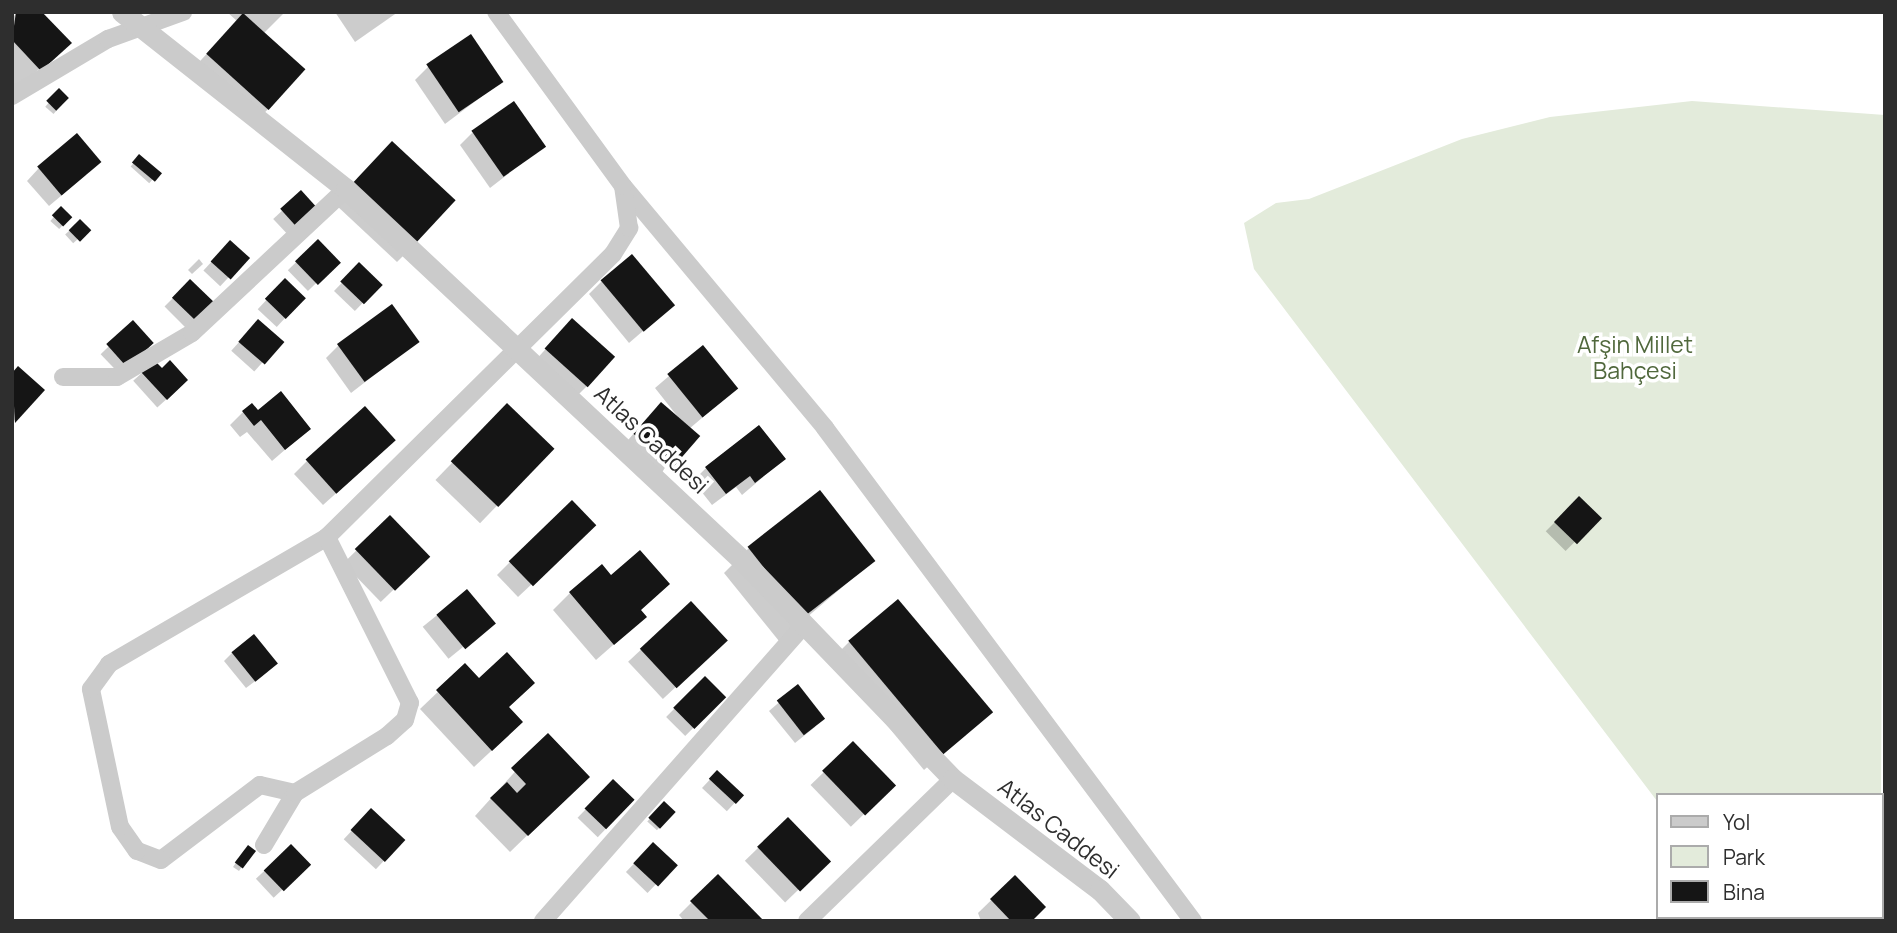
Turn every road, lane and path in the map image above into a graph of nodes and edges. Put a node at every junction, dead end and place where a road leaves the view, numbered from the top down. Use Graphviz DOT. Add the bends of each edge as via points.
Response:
graph roads {
  1 [pos="122,12"];
  2 [pos="183,12"];
  3 [pos="496,12"];
  4 [pos="139,30"];
  5 [pos="12,96"];
  6 [pos="622,186"];
  7 [pos="346,189"];
  8 [pos="513,350"];
  9 [pos="62,377"];
  10 [pos="327,537"];
  11 [pos="803,626"];
  12 [pos="953,779"];
  13 [pos="295,793"];
  14 [pos="264,845"];
  15 [pos="543,921"];
  16 [pos="807,921"];
  17 [pos="1130,921"];
  18 [pos="1193,921"];
  1 -- 4 [label="street, Atlas Caddesi"];
  2 -- 4 [label="street"];
  3 -- 6 [label="street"];
  4 -- 5 [label="street" via="108,39"];
  4 -- 7 [label="street, Atlas Caddesi"];
  6 -- 8 [label="street" via="629,228 613,254"];
  6 -- 18 [label="street" via="825,428"];
  7 -- 8 [label="street, Atlas Caddesi"];
  7 -- 9 [label="street" via="192,333 117,377"];
  8 -- 10 [label="street"];
  8 -- 11 [label="street, Atlas Caddesi" via="609,432"];
  10 -- 13 [label="street" via="410,704 405,720 387,736"];
  10 -- 13 [label="street" via="108,664 91,690 120,827 137,851 161,860 260,785"];
  11 -- 12 [label="street, Atlas Caddesi"];
  11 -- 15 [label="street"];
  12 -- 16 [label="street"];
  12 -- 17 [label="street, Atlas Caddesi" via="1100,890"];
  13 -- 14 [label="street"];
}
